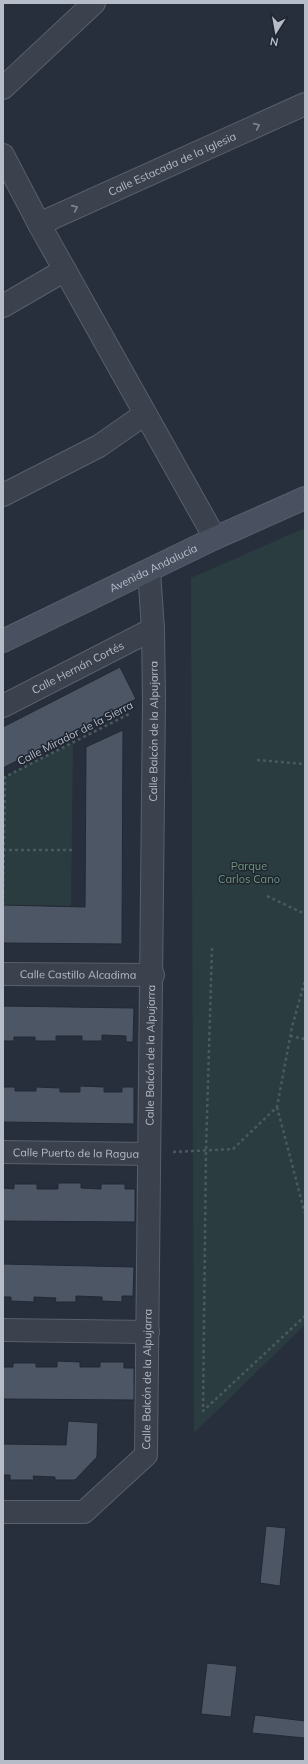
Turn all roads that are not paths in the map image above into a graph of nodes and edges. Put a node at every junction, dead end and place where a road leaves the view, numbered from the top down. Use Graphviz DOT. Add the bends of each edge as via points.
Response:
graph roads {
  1 [pos="94,3"];
  2 [pos="3,88"];
  3 [pos="305,104"];
  4 [pos="3,155"];
  5 [pos="39,224"];
  6 [pos="65,270"];
  7 [pos="3,306"];
  8 [pos="145,414"];
  9 [pos="3,495"];
  10 [pos="305,498"];
  11 [pos="215,538"];
  12 [pos="149,571"];
  13 [pos="153,629"];
  14 [pos="3,640"];
  15 [pos="3,706"];
  16 [pos="3,974"];
  17 [pos="153,975"];
  18 [pos="3,1152"];
  19 [pos="148,1154"];
  20 [pos="3,1330"];
  21 [pos="148,1332"];
  22 [pos="3,1512"];
  1 -- 2 [label="street"];
  5 -- 3 [label="street, Calle Estacada de la Iglesia, one-way"];
  4 -- 5 [label="street"];
  5 -- 6 [label="street"];
  6 -- 7 [label="street"];
  6 -- 8 [label="street"];
  8 -- 9 [label="street" via="99,446"];
  8 -- 11 [label="street"];
  10 -- 11 [label="main road, Avenida Andalucía"];
  11 -- 12 [label="main road, Avenida Andalucía"];
  12 -- 13 [label="street, Calle Balcón de la Alpujarra"];
  12 -- 14 [label="main road, Avenida Andalucía"];
  13 -- 15 [label="street, Calle Hernán Cortés"];
  13 -- 17 [label="street, Calle Balcón de la Alpujarra"];
  16 -- 17 [label="street, Calle Castillo Alcadima"];
  17 -- 19 [label="street, Calle Balcón de la Alpujarra"];
  18 -- 19 [label="street, Calle Puerto de la Ragua"];
  19 -- 21 [label="street, Calle Balcón de la Alpujarra"];
  20 -- 21 [label="street"];
  21 -- 22 [label="street, Calle Balcón de la Alpujarra" via="146,1455 84,1512"];
}
